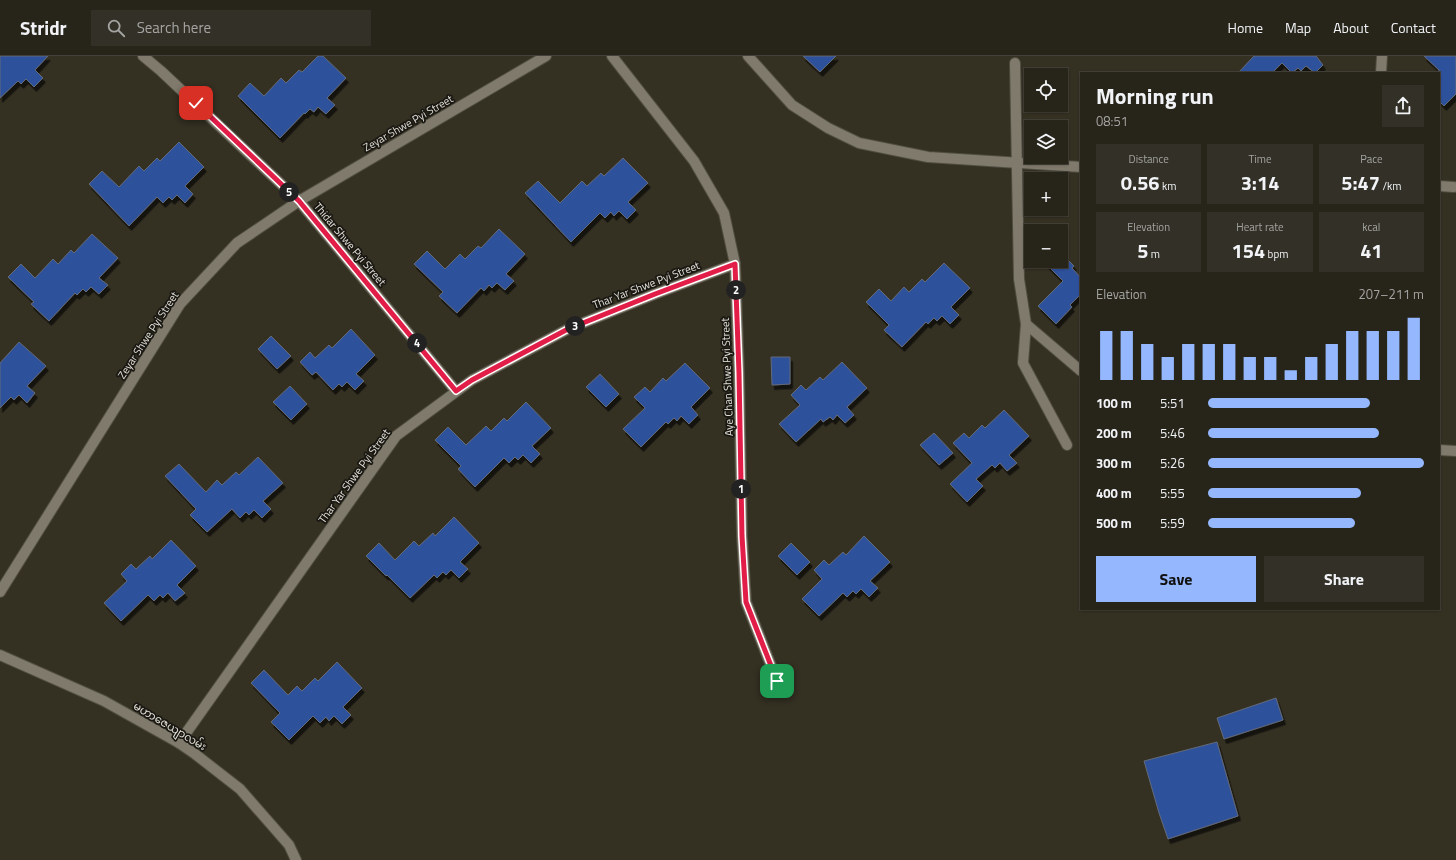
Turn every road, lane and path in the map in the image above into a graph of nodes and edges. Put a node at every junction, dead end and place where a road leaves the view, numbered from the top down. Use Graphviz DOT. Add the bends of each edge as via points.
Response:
graph roads {
  1 [pos="144,56"];
  2 [pos="546,56"];
  3 [pos="612,56"];
  4 [pos="748,56"];
  5 [pos="1382,56"];
  6 [pos="1015,63"];
  7 [pos="1381,72"];
  8 [pos="1017,162"];
  9 [pos="1080,167"];
  10 [pos="1440,186"];
  11 [pos="1454,187"];
  12 [pos="299,201"];
  13 [pos="735,264"];
  14 [pos="1026,324"];
  15 [pos="1080,370"];
  16 [pos="456,391"];
  17 [pos="1068,445"];
  18 [pos="1440,450"];
  19 [pos="1456,452"];
  20 [pos="0,592"];
  21 [pos="0,655"];
  22 [pos="777,681"];
  23 [pos="179,743"];
  24 [pos="296,860"];
  1 -- 12 [label="street, Thidar Shwe Pyi Street"];
  2 -- 12 [label="street, Zeyar Shwe Pyi Street"];
  3 -- 13 [label="street, Aye Chan Shwe Pyi Street" via="694,161 724,213"];
  4 -- 8 [label="street" via="792,105 828,128 859,143 928,157"];
  5 -- 7 [label="street"];
  6 -- 8 [label="street"];
  8 -- 9 [label="street"];
  8 -- 14 [label="street" via="1019,279"];
  10 -- 11 [label="street"];
  12 -- 16 [label="street, Thidar Shwe Pyi Street"];
  12 -- 20 [label="street, Zeyar Shwe Pyi Street" via="237,243 180,304"];
  13 -- 16 [label="street, Thar Yar Shwe Pyi Street" via="568,329"];
  13 -- 22 [label="street, Aye Chan Shwe Pyi Street" via="746,602"];
  14 -- 15 [label="street"];
  14 -- 17 [label="street" via="1023,363"];
  16 -- 23 [label="street, Thar Yar Shwe Pyi Street" via="396,436"];
  18 -- 19 [label="street"];
  21 -- 23 [label="street, မဟာဇေယျာလမ်း" via="104,701"];
  23 -- 24 [label="street, မဟာဇေယျာလမ်း" via="240,789 289,845"];
}
